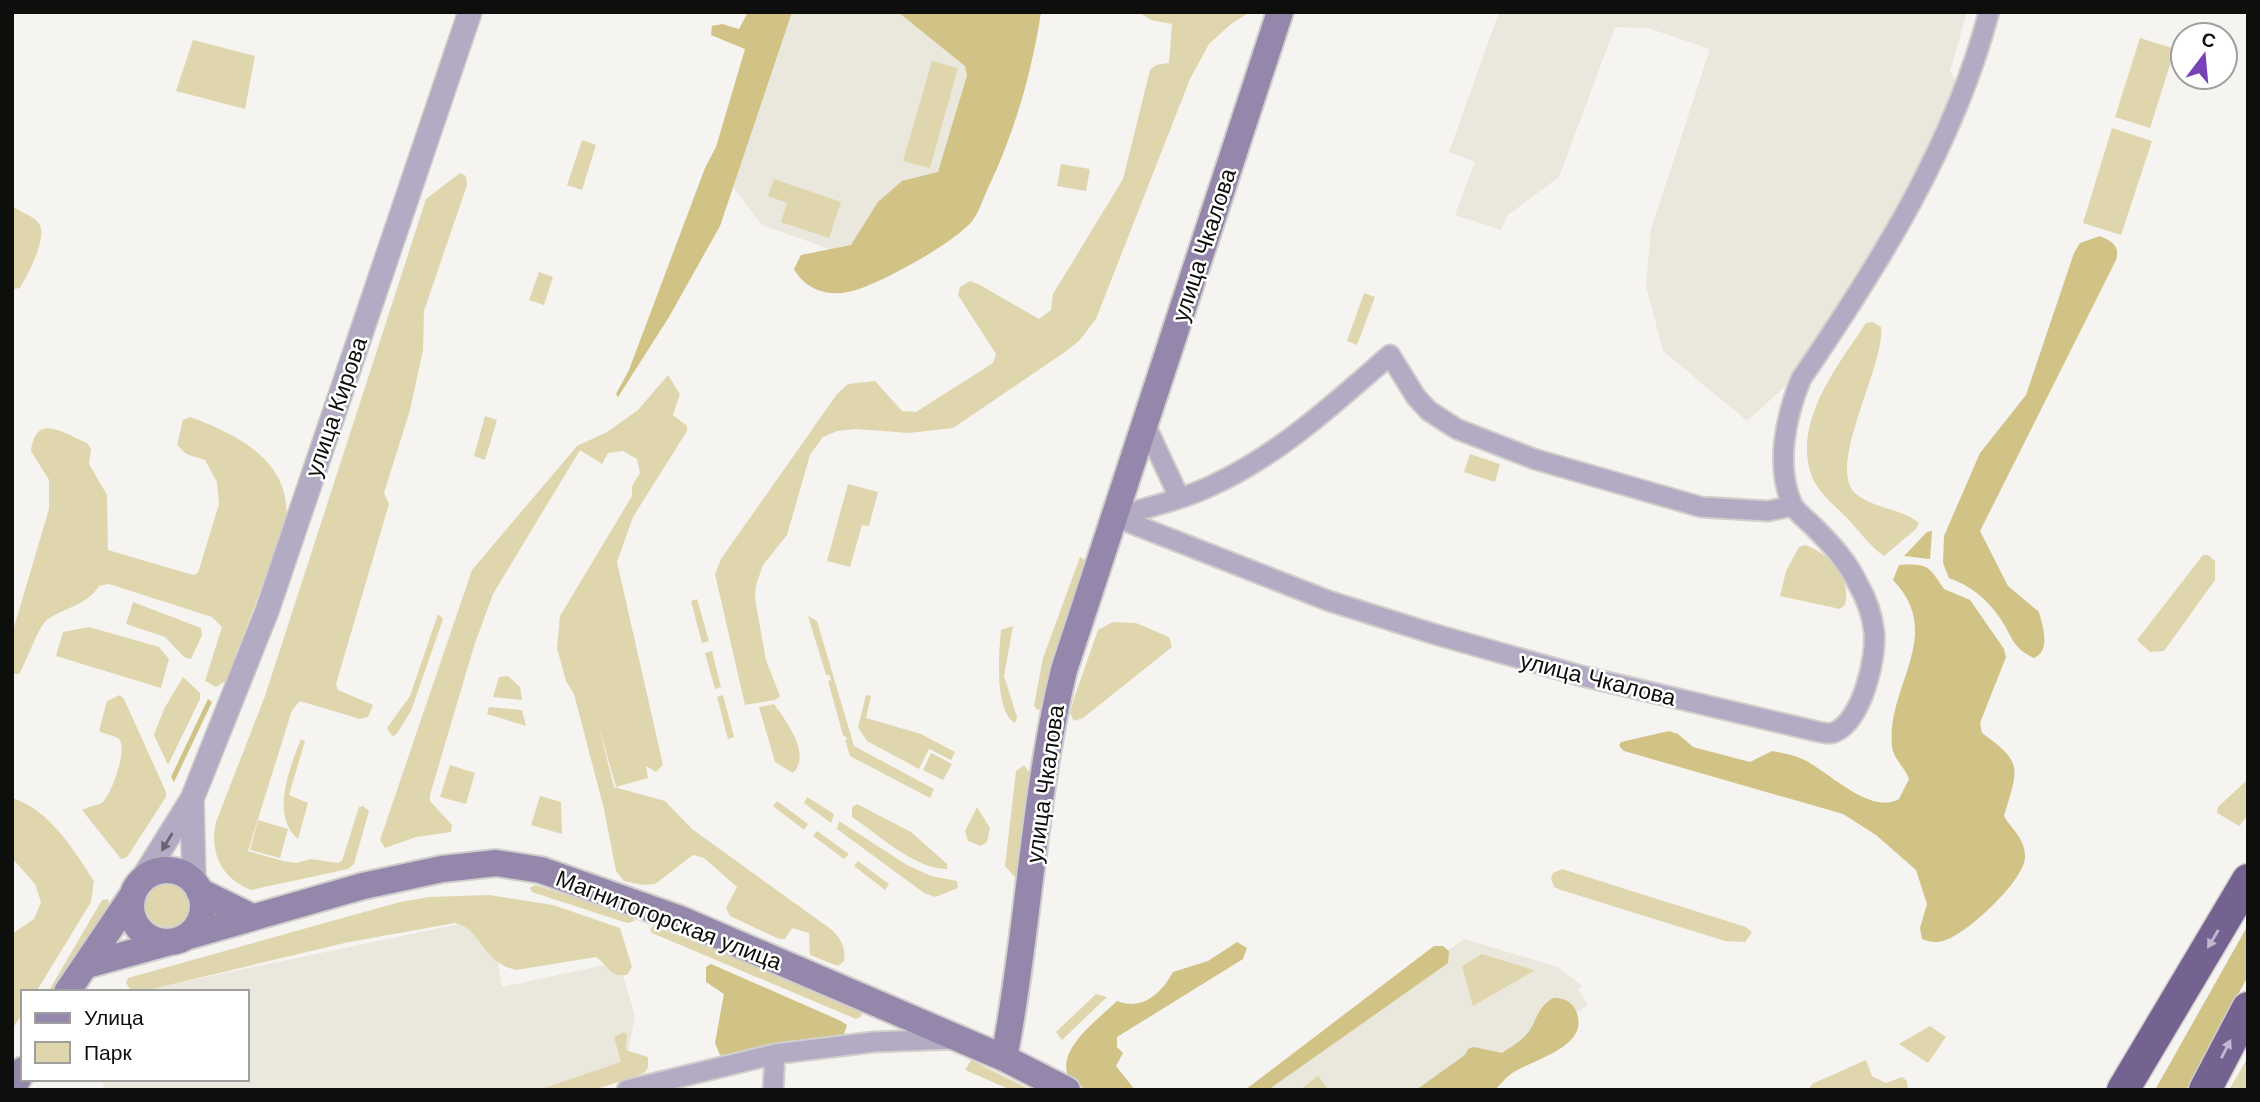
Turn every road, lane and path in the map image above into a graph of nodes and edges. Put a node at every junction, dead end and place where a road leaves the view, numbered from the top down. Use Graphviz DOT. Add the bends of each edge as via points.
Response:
graph roads {
  1 [pos="470,12"];
  2 [pos="1280,12"];
  3 [pos="1989,12"];
  4 [pos="1145,424"];
  5 [pos="1179,497"];
  6 [pos="1793,506"];
  7 [pos="1115,517"];
  8 [pos="192,799"];
  9 [pos="2248,880"];
  10 [pos="196,887"];
  11 [pos="135,890"];
  12 [pos="252,917"];
  13 [pos="180,939"];
  14 [pos="87,964"];
  15 [pos="68,990"];
  16 [pos="2248,1008"];
  17 [pos="959,1039"];
  18 [pos="775,1054"];
  19 [pos="1004,1058"];
  20 [pos="21,1073"];
  21 [pos="12,1089"];
  22 [pos="627,1090"];
  23 [pos="773,1090"];
  24 [pos="1067,1090"];
  25 [pos="2123,1090"];
  26 [pos="2205,1090"];
  1 -- 8 [label="street, улица Кирова" via="267,611"];
  2 -- 4 [label="main road, улица Чкалова"];
  3 -- 6 [label="street" via="1949,127 1914,198 1801,379 1784,445 1785,478"];
  4 -- 5 [label="street"];
  4 -- 7 [label="main road, улица Чкалова"];
  5 -- 6 [label="street" via="1214,485 1264,457 1312,424 1390,355 1429,411 1457,429 1534,459 1701,507 1768,511"];
  5 -- 7 [label="street"];
  6 -- 7 [label="street, улица Чкалова" via="1844,559 1870,608 1874,633 1870,676 1851,716 1832,734 1595,679 1434,634 1329,601"];
  7 -- 19 [label="main road, улица Чкалова" via="1064,670 1049,732"];
  8 -- 10 [label="street, улица Кирова"];
  8 -- 11 [label="street, улица Кирова, one-way"];
  9 -- 25 [label="highway, one-way"];
  10 -- 11 [label="main road" via="166,870 156,872"];
  10 -- 12 [label="main road"];
  10 -- 13 [label="main road" via="202,901 199,922"];
  11 -- 13 [label="main road" via="132,915 143,933 163,942"];
  11 -- 14 [label="main road, улица Кирова"];
  12 -- 13 [label="main road, Магнитогорская улица"];
  12 -- 17 [label="main road, Магнитогорская улица" via="442,869 496,863 541,870 680,919"];
  13 -- 14 [label="main road"];
  14 -- 15 [label="main road, улица Кирова"];
  26 -- 16 [label="highway, one-way"];
  17 -- 18 [label="street" via="857,1043"];
  17 -- 19 [label="main road, Магнитогорская улица"];
  18 -- 22 [label="street"];
  18 -- 23 [label="street"];
  19 -- 24 [label="main road, Магнитогорская улица"];
  20 -- 21 [label="main road"];
}
